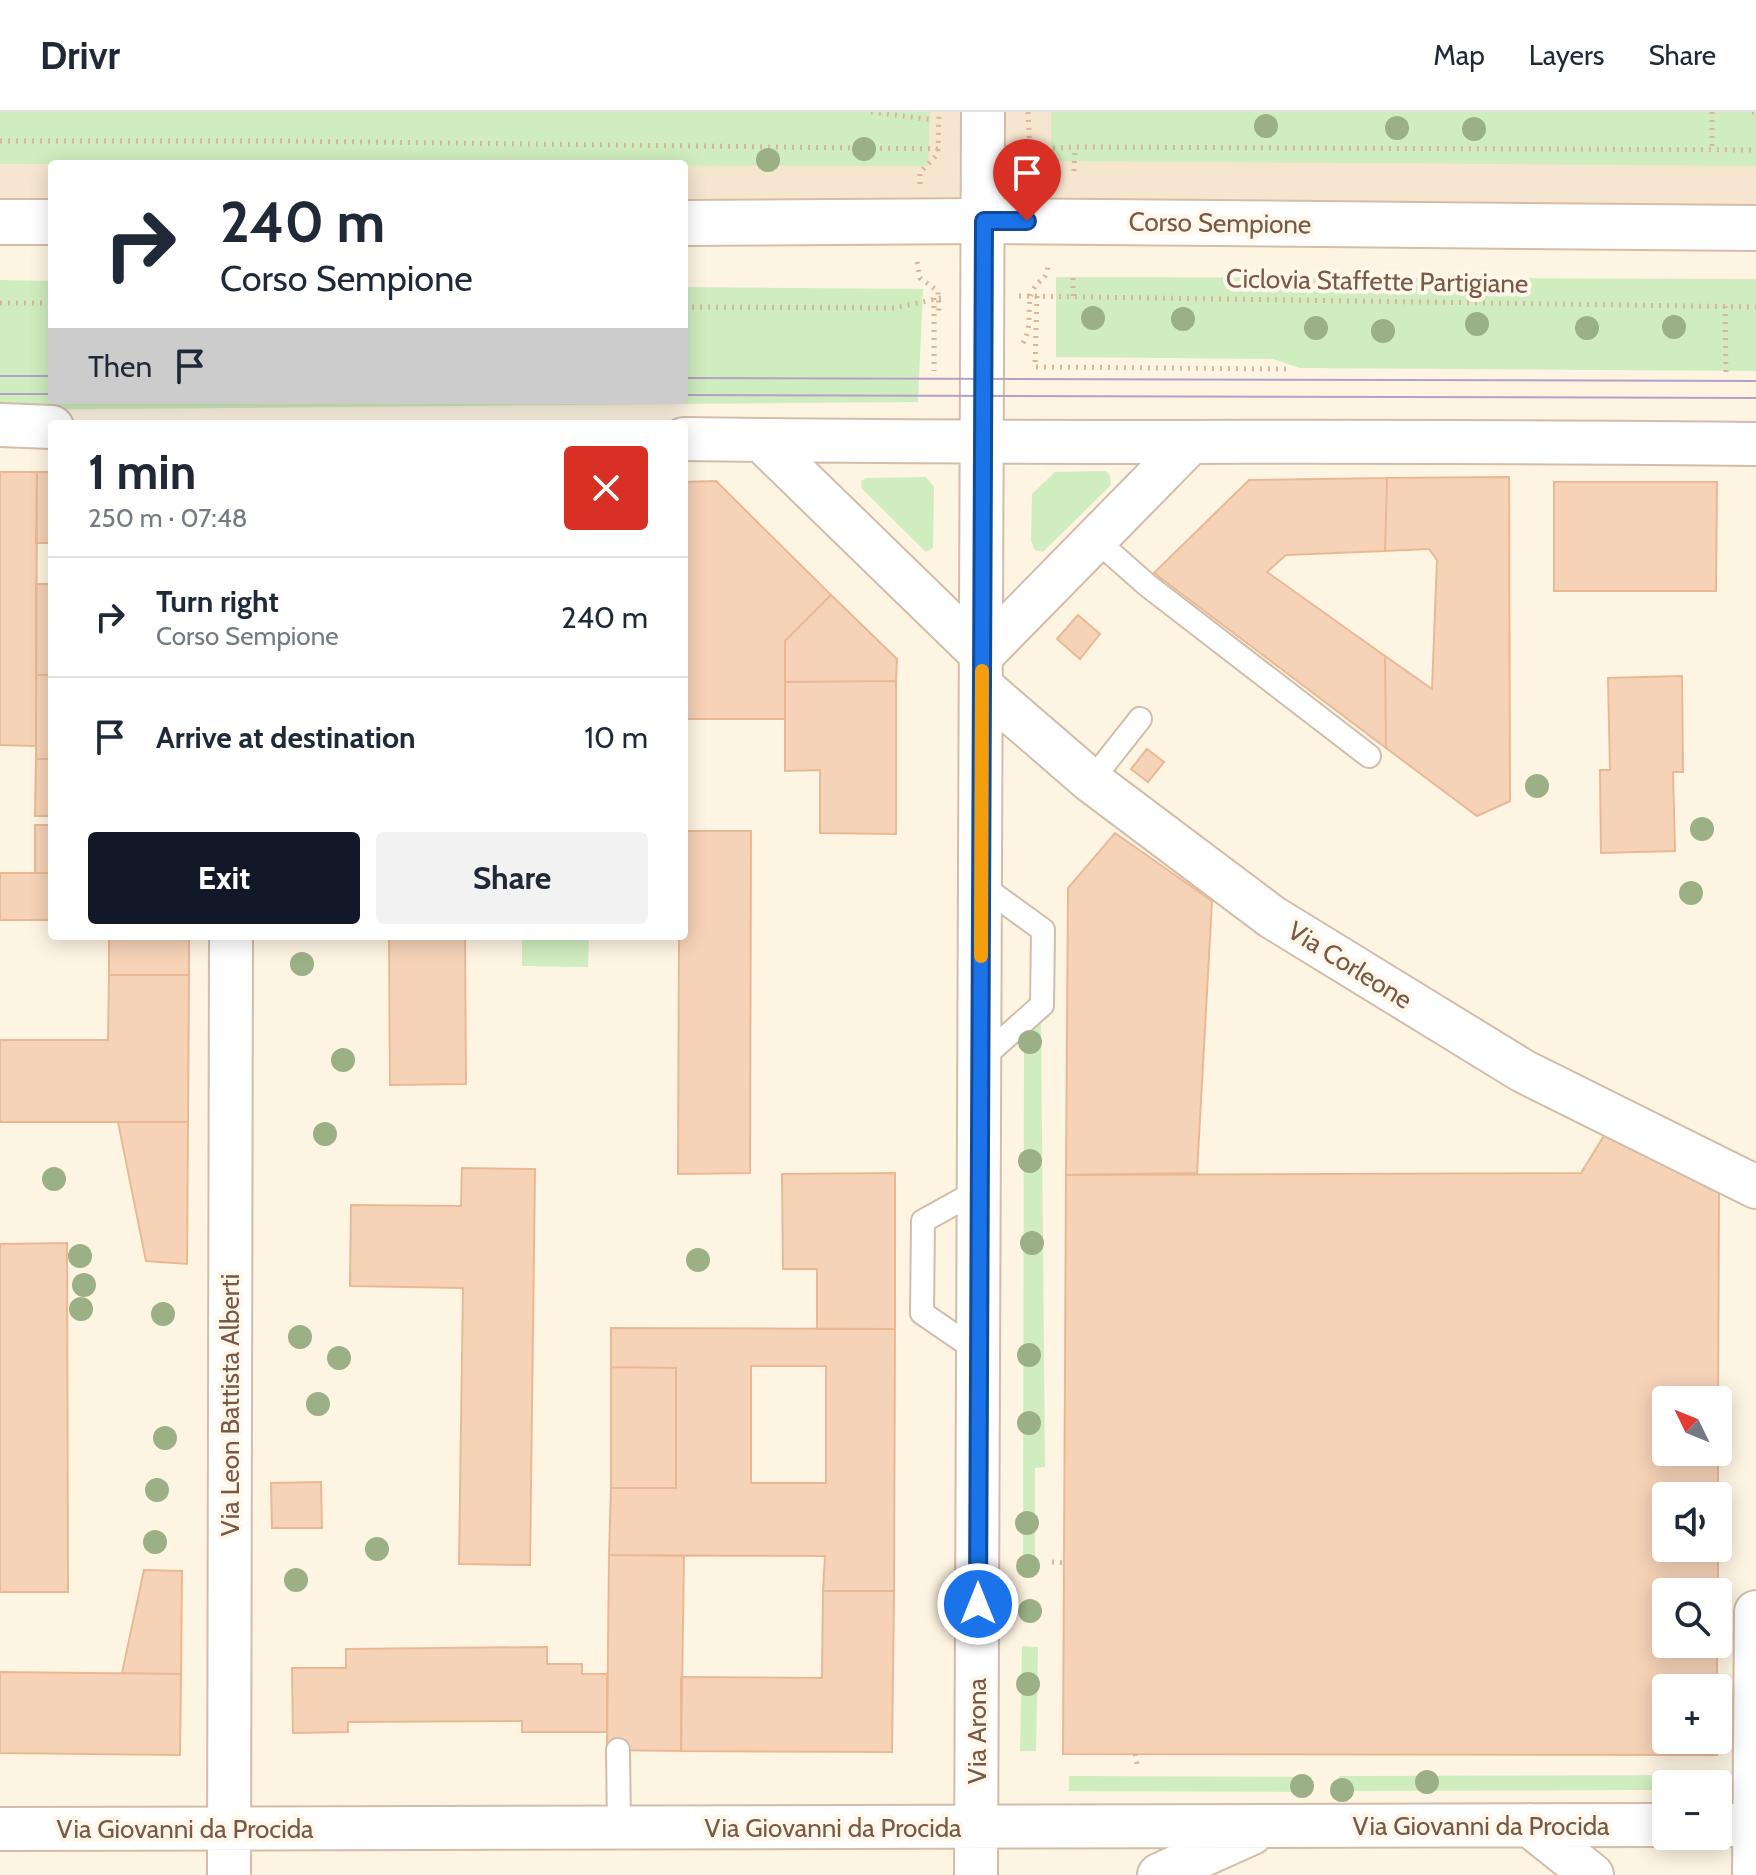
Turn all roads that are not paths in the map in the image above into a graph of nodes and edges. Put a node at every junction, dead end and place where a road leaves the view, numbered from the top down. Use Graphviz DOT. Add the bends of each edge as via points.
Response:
graph roads {
  1 [pos="983,112"];
  2 [pos="984,221"];
  3 [pos="0,222"];
  4 [pos="48,222"];
  5 [pos="688,223"];
  6 [pos="1756,228"];
  7 [pos="0,425"];
  8 [pos="48,427"];
  9 [pos="688,439"];
  10 [pos="983,440"];
  11 [pos="762,441"];
  12 [pos="1189,444"];
  13 [pos="1756,444"];
  14 [pos="1095,539"];
  15 [pos="982,671"];
  16 [pos="1140,719"];
  17 [pos="1369,756"];
  18 [pos="1091,781"];
  19 [pos="981,885"];
  20 [pos="231,940"];
  21 [pos="980,1060"];
  22 [pos="1756,1187"];
  23 [pos="979,1190"];
  24 [pos="979,1352"];
  25 [pos="1756,1612"];
  26 [pos="618,1750"];
  27 [pos="1529,1825"];
  28 [pos="1652,1825"];
  29 [pos="1743,1825"];
  30 [pos="1268,1826"];
  31 [pos="977,1827"];
  32 [pos="619,1828"];
  33 [pos="0,1829"];
  34 [pos="229,1830"];
  35 [pos="229,1875"];
  36 [pos="976,1875"];
  37 [pos="1159,1875"];
  38 [pos="1592,1875"];
  39 [pos="1754,1875"];
  1 -- 2 [label="street, Via Arona"];
  2 -- 5 [label="main road, Corso Sempione"];
  2 -- 6 [label="main road, Corso Sempione"];
  2 -- 10 [label="street, Via Arona"];
  3 -- 4 [label="main road"];
  7 -- 8 [label="street"];
  9 -- 11 [label="street"];
  10 -- 11 [label="street"];
  10 -- 12 [label="street"];
  10 -- 15 [label="street, Via Arona"];
  11 -- 15 [label="street"];
  12 -- 13 [label="street"];
  12 -- 14 [label="street"];
  14 -- 15 [label="street"];
  14 -- 17 [label="lane"];
  15 -- 18 [label="street, Via Corleone"];
  15 -- 19 [label="street, Via Arona"];
  16 -- 18 [label="lane"];
  18 -- 22 [label="street, Via Corleone" via="1272,917 1456,1031 1523,1071"];
  19 -- 21 [label="street, Via Arona"];
  19 -- 21 [label="lane" via="1043,930 1043,960 1042,1005"];
  20 -- 34 [label="street, Via Leon Battista Alberti"];
  21 -- 23 [label="street, Via Arona"];
  23 -- 24 [label="street, Via Arona"];
  23 -- 24 [label="lane" via="923,1221 922,1313"];
  24 -- 31 [label="street, Via Arona"];
  25 -- 29 [label="street"];
  26 -- 32 [label="lane"];
  27 -- 28 [label="street, Via Giovanni da Procida"];
  27 -- 30 [label="street, Via Giovanni da Procida"];
  27 -- 38 [label="street"];
  29 -- 39 [label="street"];
  30 -- 31 [label="street, Via Giovanni da Procida"];
  30 -- 37 [label="street"];
  31 -- 32 [label="street, Via Giovanni da Procida"];
  31 -- 36 [label="street, Via Arona"];
  32 -- 34 [label="street, Via Giovanni da Procida"];
  33 -- 34 [label="street, Via Giovanni da Procida"];
  34 -- 35 [label="street, Via Leon Battista Alberti"];
}
